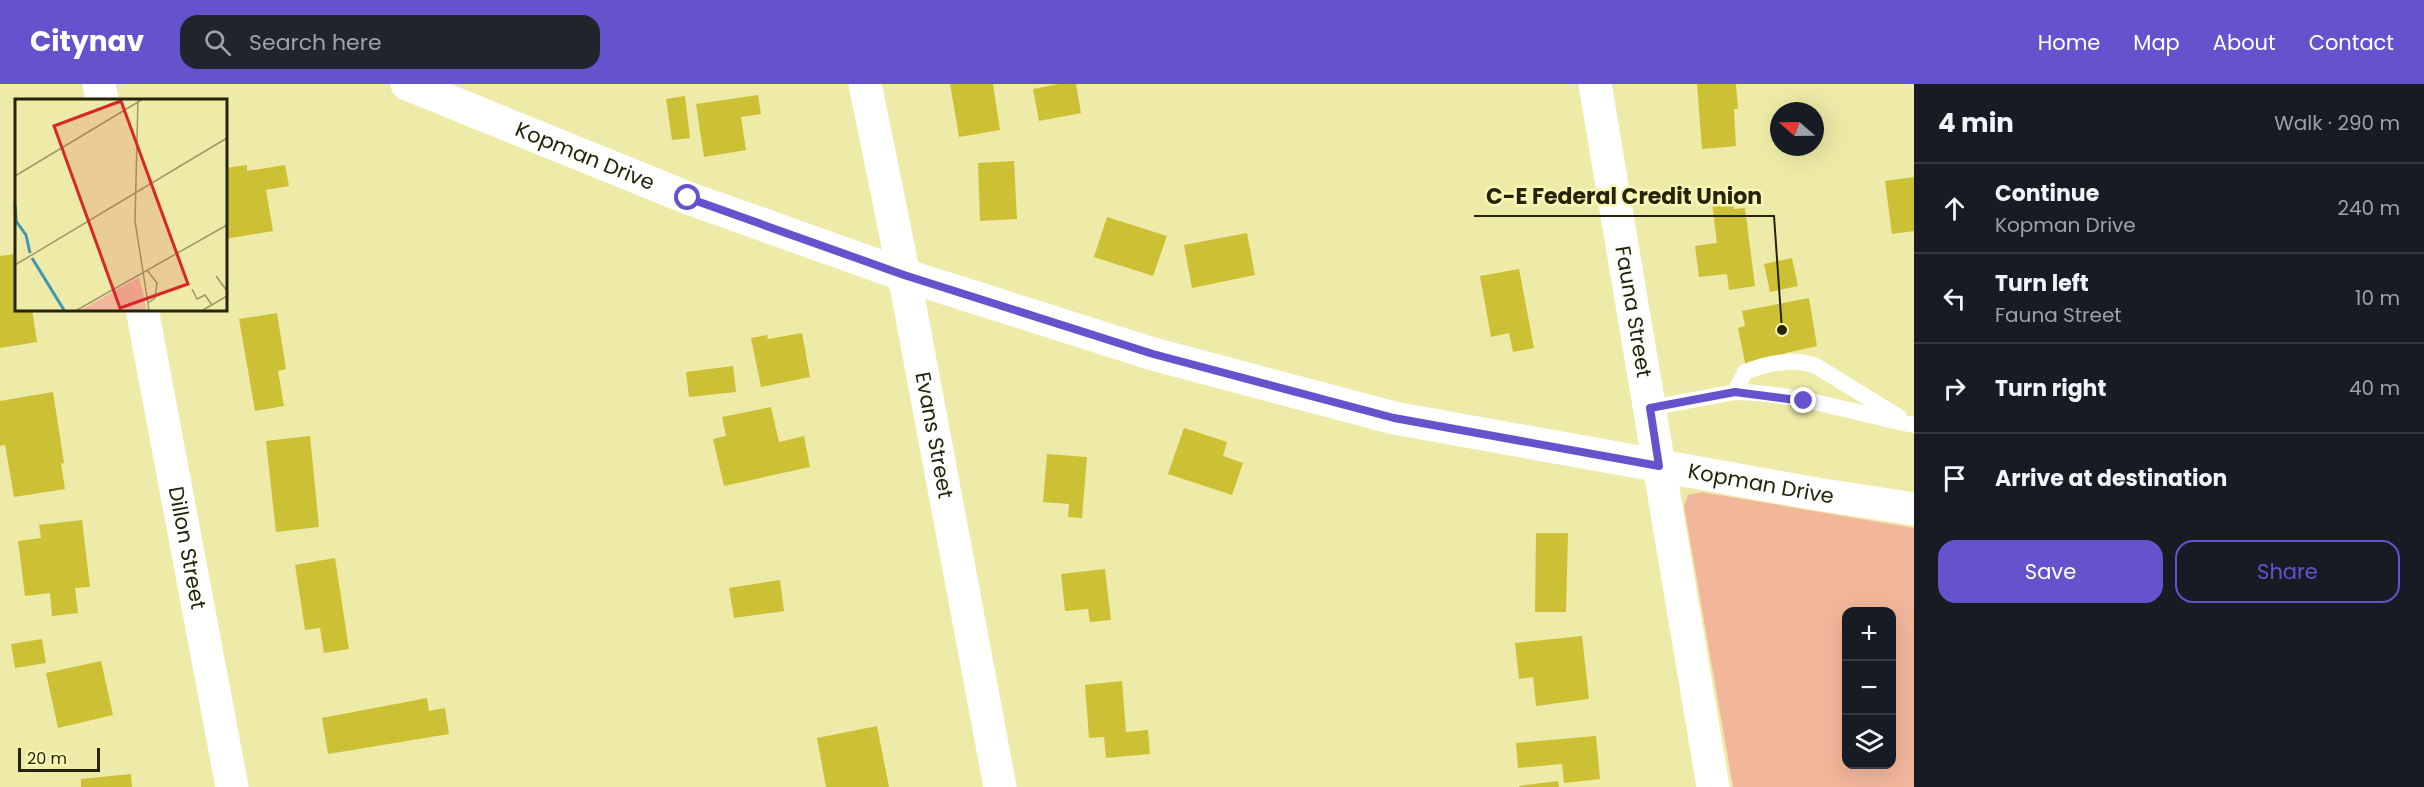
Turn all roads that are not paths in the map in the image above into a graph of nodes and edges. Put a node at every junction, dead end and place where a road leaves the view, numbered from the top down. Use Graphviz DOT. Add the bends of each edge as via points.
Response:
graph roads {
  1 [pos="99,84"];
  2 [pos="407,84"];
  3 [pos="865,84"];
  4 [pos="1595,84"];
  5 [pos="102,99"];
  6 [pos="904,275"];
  7 [pos="142,310"];
  8 [pos="1735,392"];
  9 [pos="1650,408"];
  10 [pos="1912,424"];
  11 [pos="1659,466"];
  12 [pos="1914,509"];
  13 [pos="232,787"];
  14 [pos="1000,787"];
  15 [pos="1713,787"];
  1 -- 5 [label="street"];
  2 -- 6 [label="street, Kopman Drive" via="688,198"];
  3 -- 6 [label="street, Evans Street"];
  4 -- 9 [label="street, Fauna Street"];
  6 -- 11 [label="street, Kopman Drive" via="1153,354 1394,418"];
  6 -- 14 [label="street, Evans Street"];
  7 -- 13 [label="street, Dillon Street"];
  8 -- 9 [label="lane"];
  8 -- 10 [label="lane" via="1804,401"];
  8 -- 10 [label="lane" via="1745,372 1804,361"];
  9 -- 11 [label="street, Fauna Street"];
  11 -- 12 [label="street, Kopman Drive"];
  11 -- 15 [label="street, Fauna Street"];
}
